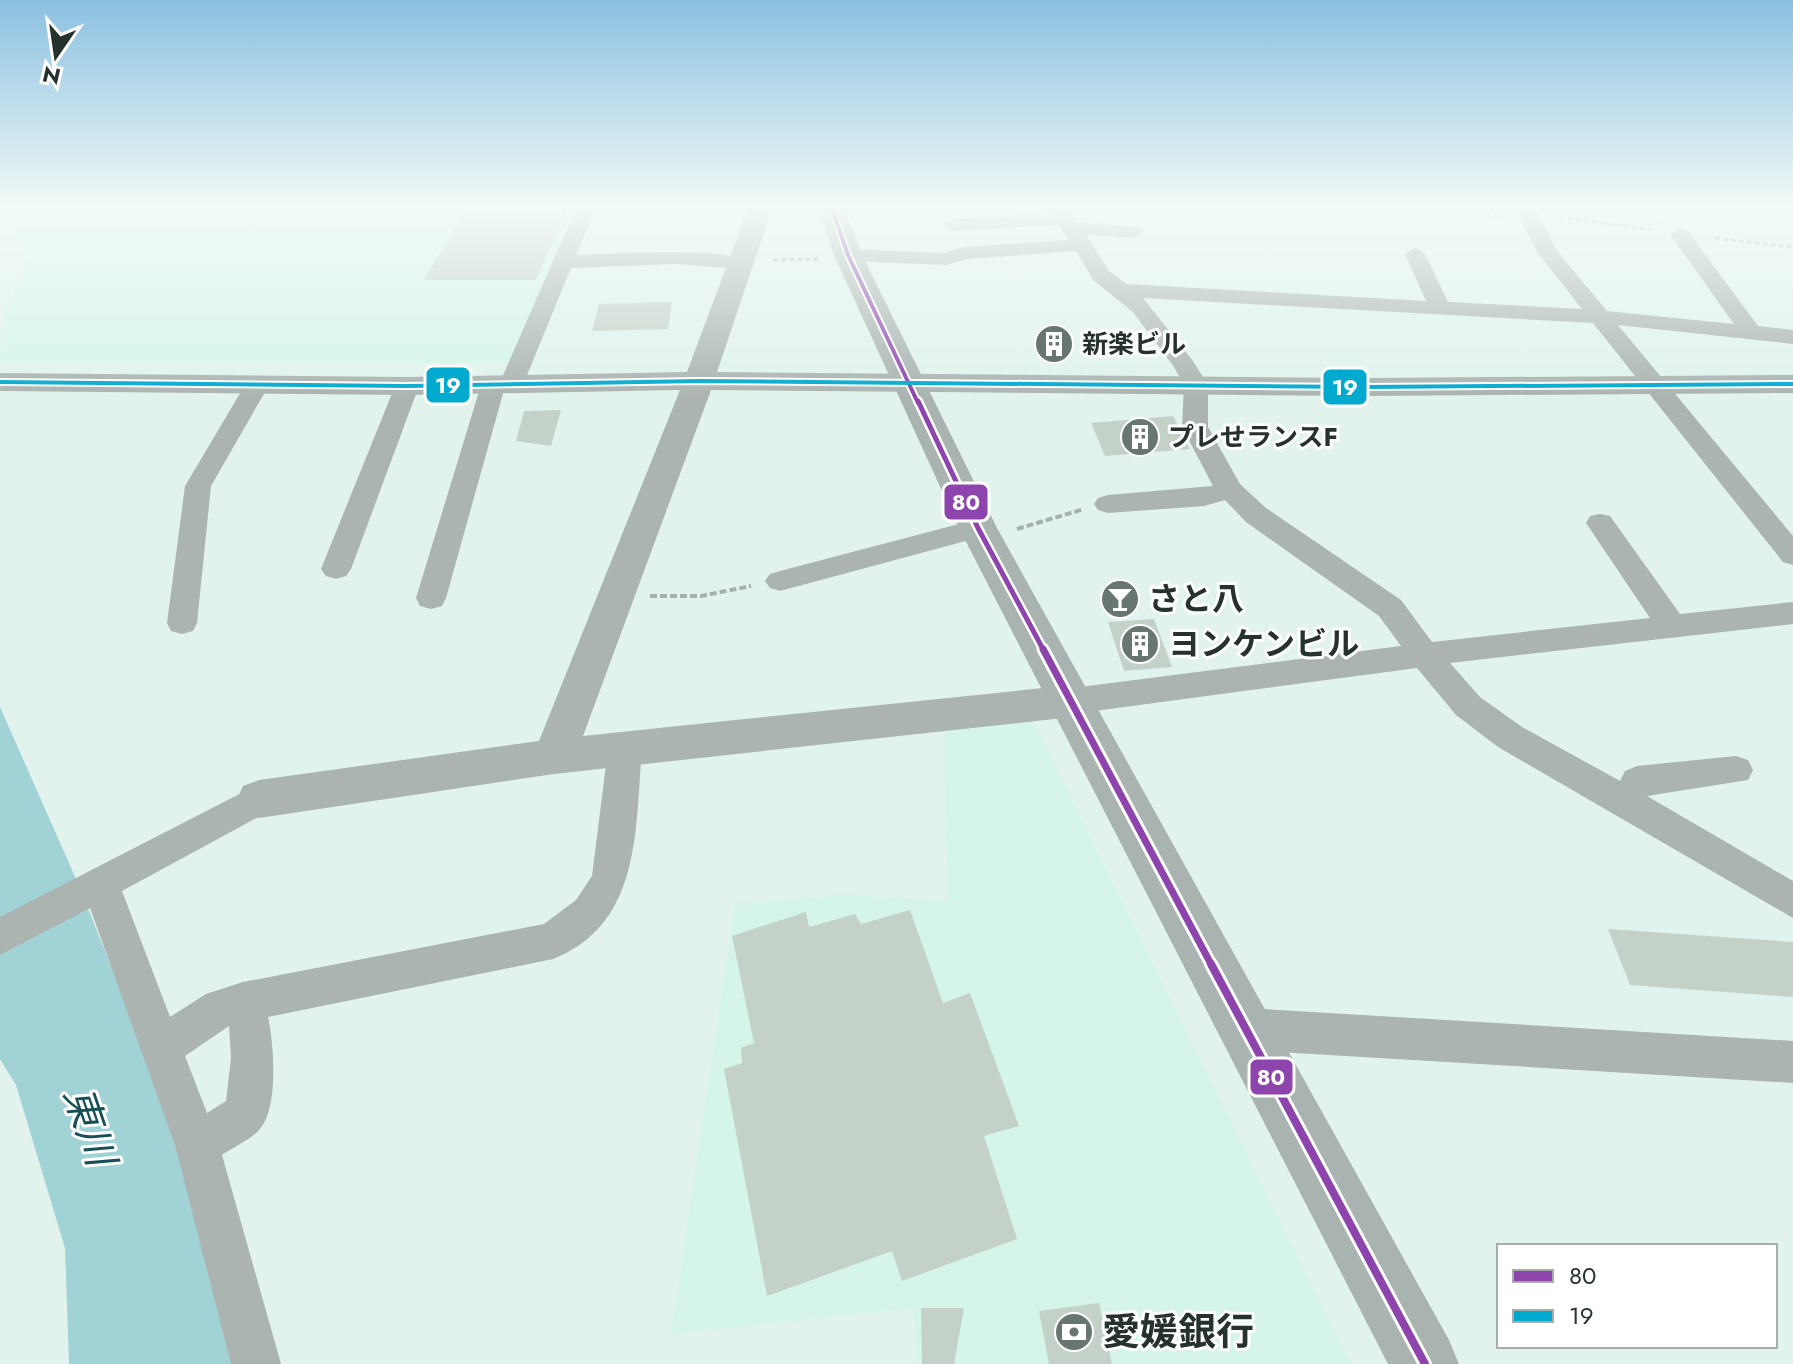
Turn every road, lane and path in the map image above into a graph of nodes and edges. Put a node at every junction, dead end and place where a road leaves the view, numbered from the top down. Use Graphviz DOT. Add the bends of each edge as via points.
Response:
graph roads {
  1 [pos="559,270"];
  2 [pos="737,270"];
  3 [pos="855,270"];
  4 [pos="1098,270"];
  5 [pos="1422,270"];
  6 [pos="1561,270"];
  7 [pos="1706,270"];
  8 [pos="1117,290"];
  9 [pos="1440,308"];
  10 [pos="1598,318"];
  11 [pos="1751,332"];
  12 [pos="1793,337"];
  13 [pos="699,381"];
  14 [pos="0,382"];
  15 [pos="911,383"];
  16 [pos="1793,384"];
  17 [pos="257,385"];
  18 [pos="502,385"];
  19 [pos="1196,385"];
  20 [pos="1652,385"];
  21 [pos="407,386"];
  22 [pos="1230,490"];
  23 [pos="1108,504"];
  24 [pos="1600,523"];
  25 [pos="982,534"];
  26 [pos="1793,555"];
  27 [pos="336,569"];
  28 [pos="780,581"];
  29 [pos="615,597"];
  30 [pos="431,598"];
  31 [pos="1793,613"];
  32 [pos="182,623"];
  33 [pos="1673,627"];
  34 [pos="1424,655"];
  35 [pos="1072,701"];
  36 [pos="625,749"];
  37 [pos="554,756"];
  38 [pos="1736,770"];
  39 [pos="259,799"];
  40 [pos="1627,802"];
  41 [pos="96,888"];
  42 [pos="1793,901"];
  43 [pos="0,937"];
  44 [pos="243,1002"];
  45 [pos="1247,1029"];
  46 [pos="162,1047"];
  47 [pos="1793,1062"];
  48 [pos="197,1145"];
  49 [pos="256,1364"];
  50 [pos="1425,1364"];
  1 -- 18 [label="street"];
  2 -- 13 [label="street"];
  3 -- 15 [label="main road"];
  4 -- 8 [label="street"];
  5 -- 9 [label="street"];
  6 -- 10 [label="street"];
  7 -- 11 [label="street"];
  8 -- 9 [label="street"];
  8 -- 19 [label="street" via="1141,307"];
  9 -- 10 [label="street"];
  10 -- 11 [label="street"];
  10 -- 20 [label="street"];
  11 -- 12 [label="street"];
  13 -- 15 [label="street"];
  13 -- 18 [label="street"];
  13 -- 29 [label="street"];
  14 -- 17 [label="street"];
  15 -- 19 [label="street"];
  15 -- 25 [label="main road"];
  16 -- 20 [label="street"];
  17 -- 21 [label="street"];
  17 -- 32 [label="street" via="198,486"];
  18 -- 21 [label="street"];
  18 -- 30 [label="street"];
  19 -- 20 [label="street"];
  19 -- 22 [label="street" via="1195,427"];
  20 -- 26 [label="street"];
  21 -- 27 [label="street"];
  22 -- 23 [label="street"];
  22 -- 34 [label="street" via="1256,515 1390,608"];
  23 -- 25 [label="path"];
  24 -- 33 [label="street"];
  25 -- 28 [label="street"];
  25 -- 35 [label="main road"];
  28 -- 29 [label="path" via="701,596"];
  29 -- 37 [label="street"];
  31 -- 33 [label="street"];
  33 -- 34 [label="street"];
  34 -- 35 [label="street"];
  34 -- 40 [label="street" via="1468,706 1499,729"];
  35 -- 36 [label="street"];
  35 -- 45 [label="main road"];
  36 -- 37 [label="street"];
  36 -- 44 [label="street" via="609,882 589,912 553,941"];
  37 -- 39 [label="street"];
  38 -- 40 [label="street" via="1637,781"];
  39 -- 41 [label="street"];
  40 -- 42 [label="street"];
  41 -- 43 [label="street"];
  41 -- 46 [label="street"];
  44 -- 46 [label="street" via="220,1008"];
  44 -- 48 [label="street" via="251,1025 253,1082 245,1114"];
  45 -- 47 [label="street"];
  45 -- 50 [label="main road"];
  46 -- 48 [label="street"];
  48 -- 49 [label="street"];
}
